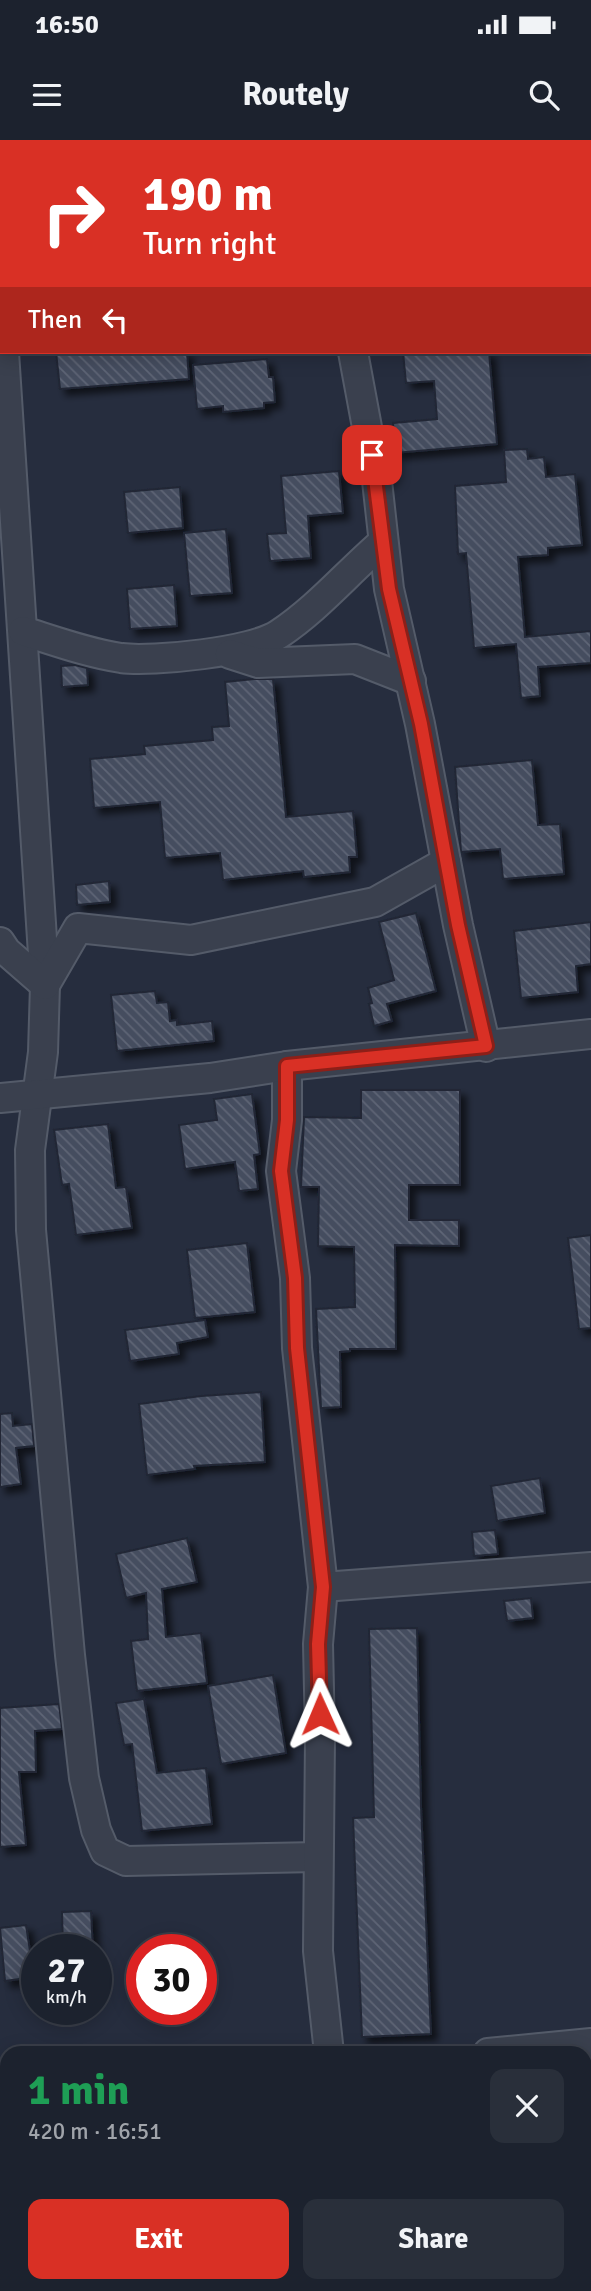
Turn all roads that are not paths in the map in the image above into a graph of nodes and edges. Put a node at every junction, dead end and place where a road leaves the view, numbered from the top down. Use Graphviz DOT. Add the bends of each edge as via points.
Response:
graph roads {
  1 [pos="5,354"];
  2 [pos="353,354"];
  3 [pos="383,542"];
  4 [pos="23,631"];
  5 [pos="223,651"];
  6 [pos="411,681"];
  7 [pos="446,862"];
  8 [pos="0,942"];
  9 [pos="45,985"];
  10 [pos="591,1034"];
  11 [pos="486,1046"];
  12 [pos="287,1066"];
  13 [pos="39,1094"];
  14 [pos="0,1098"];
  15 [pos="591,1567"];
  16 [pos="323,1587"];
  17 [pos="318,1857"];
  18 [pos="591,2043"];
  19 [pos="328,2046"];
  20 [pos="560,2046"];
  1 -- 4 [label="street"];
  2 -- 3 [label="street" via="377,481"];
  3 -- 5 [label="street" via="320,603 276,636"];
  3 -- 6 [label="street"];
  4 -- 5 [label="street" via="121,658"];
  4 -- 9 [label="street"];
  5 -- 6 [label="street" via="258,663 355,659"];
  6 -- 7 [label="street"];
  7 -- 9 [label="street" via="375,902 191,940 78,928"];
  7 -- 11 [label="street"];
  8 -- 9 [label="street"];
  9 -- 13 [label="street"];
  10 -- 11 [label="street"];
  11 -- 12 [label="street"];
  12 -- 13 [label="street"];
  12 -- 16 [label="street" via="281,1171"];
  13 -- 14 [label="street"];
  13 -- 17 [label="street" via="30,1150 31,1230 70,1655 84,1778 96,1830 105,1851 126,1861"];
  15 -- 16 [label="street"];
  16 -- 17 [label="street" via="318,1644"];
  17 -- 19 [label="street" via="318,1951"];
  18 -- 20 [label="street"];
}
